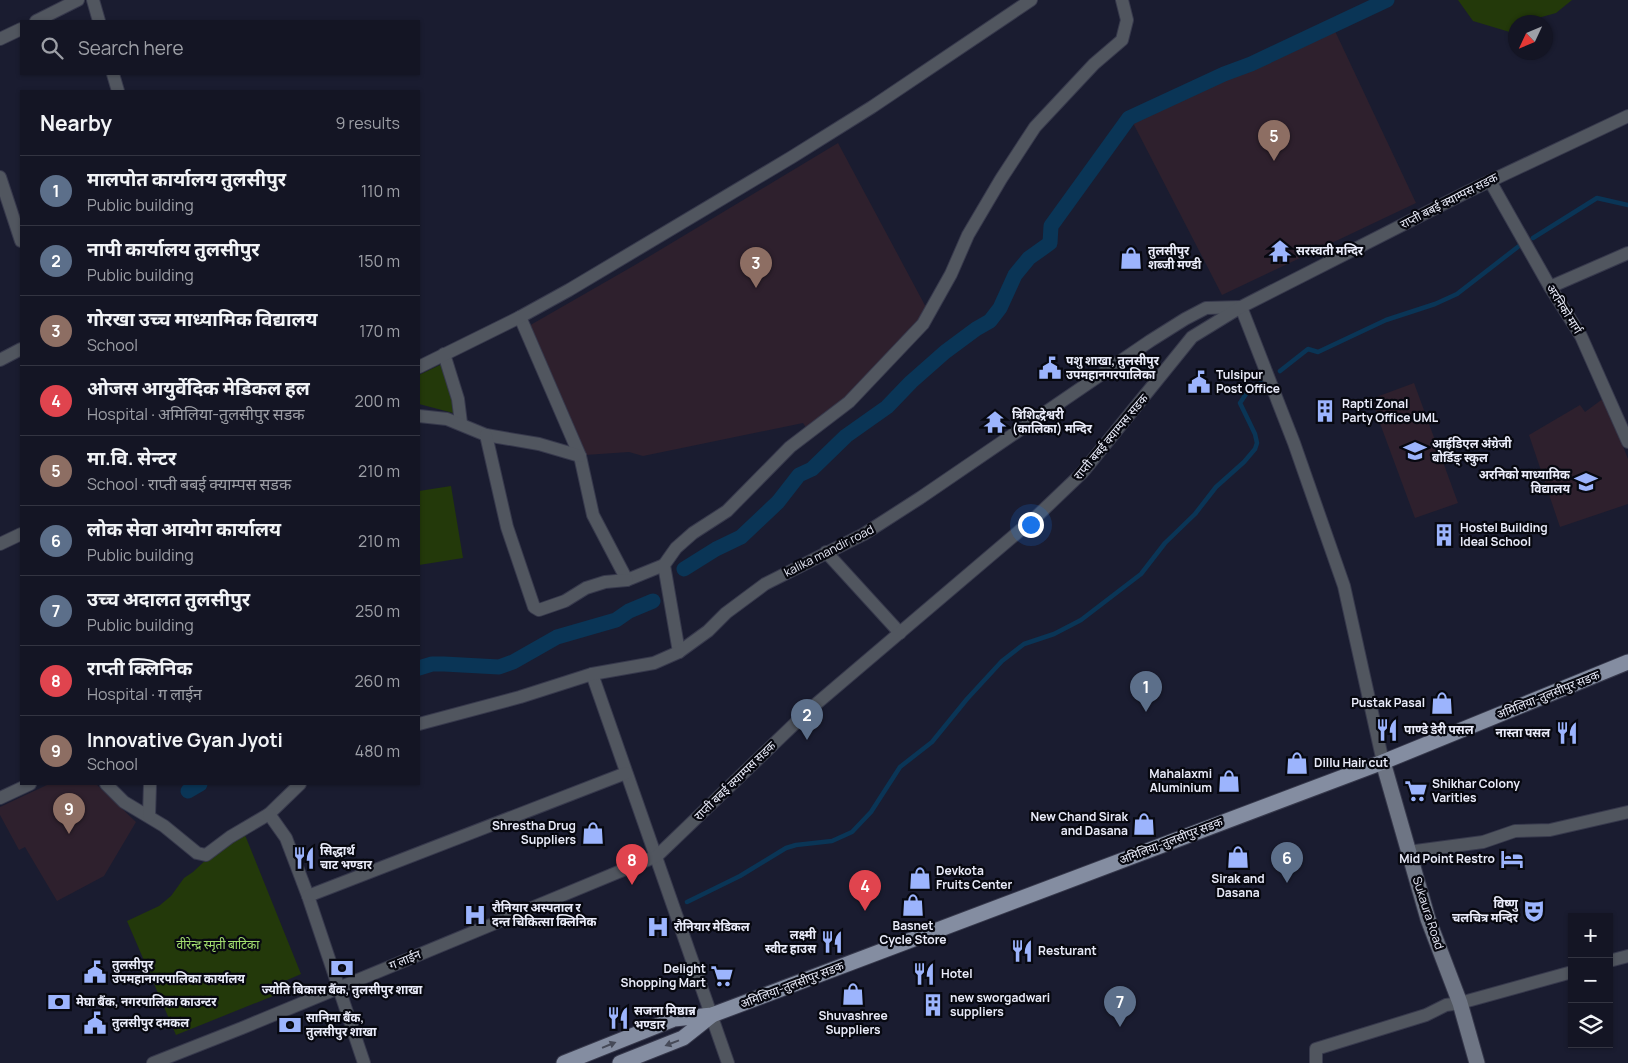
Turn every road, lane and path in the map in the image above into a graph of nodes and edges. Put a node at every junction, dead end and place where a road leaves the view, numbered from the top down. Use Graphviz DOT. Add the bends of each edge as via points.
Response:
graph roads {
  1 [pos="78,0"];
  2 [pos="93,0"];
  3 [pos="1031,0"];
  4 [pos="1122,0"];
  5 [pos="38,20"];
  6 [pos="99,20"];
  7 [pos="20,29"];
  8 [pos="0,39"];
  9 [pos="114,75"];
  10 [pos="118,90"];
  11 [pos="1628,116"];
  12 [pos="0,177"];
  13 [pos="1490,181"];
  14 [pos="20,238"];
  15 [pos="1628,252"];
  16 [pos="1550,287"];
  17 [pos="1241,307"];
  18 [pos="520,317"];
  19 [pos="20,350"];
  20 [pos="444,354"];
  21 [pos="0,360"];
  22 [pos="420,366"];
  23 [pos="420,416"];
  24 [pos="461,423"];
  25 [pos="486,435"];
  26 [pos="1628,442"];
  27 [pos="580,456"];
  28 [pos="20,534"];
  29 [pos="0,544"];
  30 [pos="826,552"];
  31 [pos="664,565"];
  32 [pos="627,580"];
  33 [pos="900,633"];
  34 [pos="679,652"];
  35 [pos="1628,662"];
  36 [pos="592,674"];
  37 [pos="420,724"];
  38 [pos="1383,762"];
  39 [pos="626,773"];
  40 [pos="28,785"];
  41 [pos="107,785"];
  42 [pos="150,785"];
  43 [pos="299,785"];
  44 [pos="0,798"];
  45 [pos="1628,812"];
  46 [pos="269,814"];
  47 [pos="149,816"];
  48 [pos="1408,852"];
  49 [pos="657,856"];
  50 [pos="308,896"];
  51 [pos="1613,961"];
  52 [pos="1627,961"];
  53 [pos="1568,973"];
  54 [pos="339,988"];
  55 [pos="1460,1003"];
  56 [pos="712,1015"];
  57 [pos="153,1063"];
  58 [pos="364,1063"];
  59 [pos="564,1063"];
  60 [pos="620,1063"];
  61 [pos="728,1063"];
  62 [pos="1316,1063"];
  63 [pos="1477,1063"];
  1 -- 5 [label="street"];
  2 -- 6 [label="street"];
  3 -- 18 [label="street" via="864,112"];
  4 -- 31 [label="street" via="1127,20 1122,40 1094,64 1035,127 968,236 924,324 849,402 790,447 727,510 676,548"];
  7 -- 8 [label="street"];
  9 -- 10 [label="street"];
  11 -- 13 [label="street, राप्ती बबई क्याम्पस सडक"];
  12 -- 14 [label="street"];
  13 -- 16 [label="street, अरनिको मार्ग"];
  13 -- 17 [label="street, राप्ती बबई क्याम्पस सडक"];
  15 -- 16 [label="street"];
  16 -- 26 [label="street, अरनिको मार्ग" via="1581,336"];
  17 -- 30 [label="street, kalika mandir road" via="1206,308 1185,318 920,498 864,534"];
  17 -- 33 [label="street, राप्ती बबई क्याम्पस सडक" via="1192,337 1082,473 1037,516"];
  17 -- 38 [label="street" via="1294,443 1344,586"];
  18 -- 20 [label="street"];
  18 -- 27 [label="street"];
  19 -- 21 [label="street"];
  20 -- 22 [label="street"];
  20 -- 24 [label="street" via="458,399"];
  23 -- 24 [label="street"];
  24 -- 25 [label="street"];
  25 -- 27 [label="street" via="539,444"];
  25 -- 32 [label="street" via="507,527 534,607 539,610 565,601 586,588"];
  27 -- 32 [label="street" via="593,515"];
  28 -- 29 [label="street"];
  30 -- 33 [label="street"];
  30 -- 34 [label="street, kalika mandir road" via="765,584"];
  31 -- 32 [label="street"];
  31 -- 34 [label="street"];
  33 -- 49 [label="street, राप्ती बबई क्याम्पस सडक" via="809,710"];
  34 -- 36 [label="street, kalika mandir road" via="654,664"];
  35 -- 38 [label="main road, अमिलिया-तुलसीपुर सडक"];
  36 -- 37 [label="street, kalika mandir road"];
  36 -- 39 [label="street"];
  38 -- 48 [label="street, Sukaura Road"];
  38 -- 56 [label="main road, अमिलिया-तुलसीपुर सडक"];
  39 -- 49 [label="street"];
  39 -- 50 [label="street"];
  40 -- 44 [label="street"];
  41 -- 47 [label="street" via="124,802"];
  42 -- 47 [label="street"];
  43 -- 46 [label="street"];
  45 -- 48 [label="street" via="1550,830 1515,831 1483,842"];
  46 -- 47 [label="street" via="206,855 197,853"];
  46 -- 50 [label="street" via="286,838"];
  48 -- 55 [label="street, Sukaura Road" via="1428,919"];
  49 -- 54 [label="street, ग लाईन"];
  49 -- 56 [label="street"];
  50 -- 54 [label="street"];
  51 -- 52 [label="street"];
  53 -- 55 [label="street"];
  54 -- 57 [label="street, ग लाईन"];
  54 -- 58 [label="street"];
  55 -- 62 [label="street" via="1316,1048"];
  55 -- 63 [label="street, Sukaura Road"];
  59 -- 56 [label="main road, one-way" via="674,1019"];
  56 -- 60 [label="main road, one-way" via="683,1038"];
  56 -- 61 [label="street"];
}
